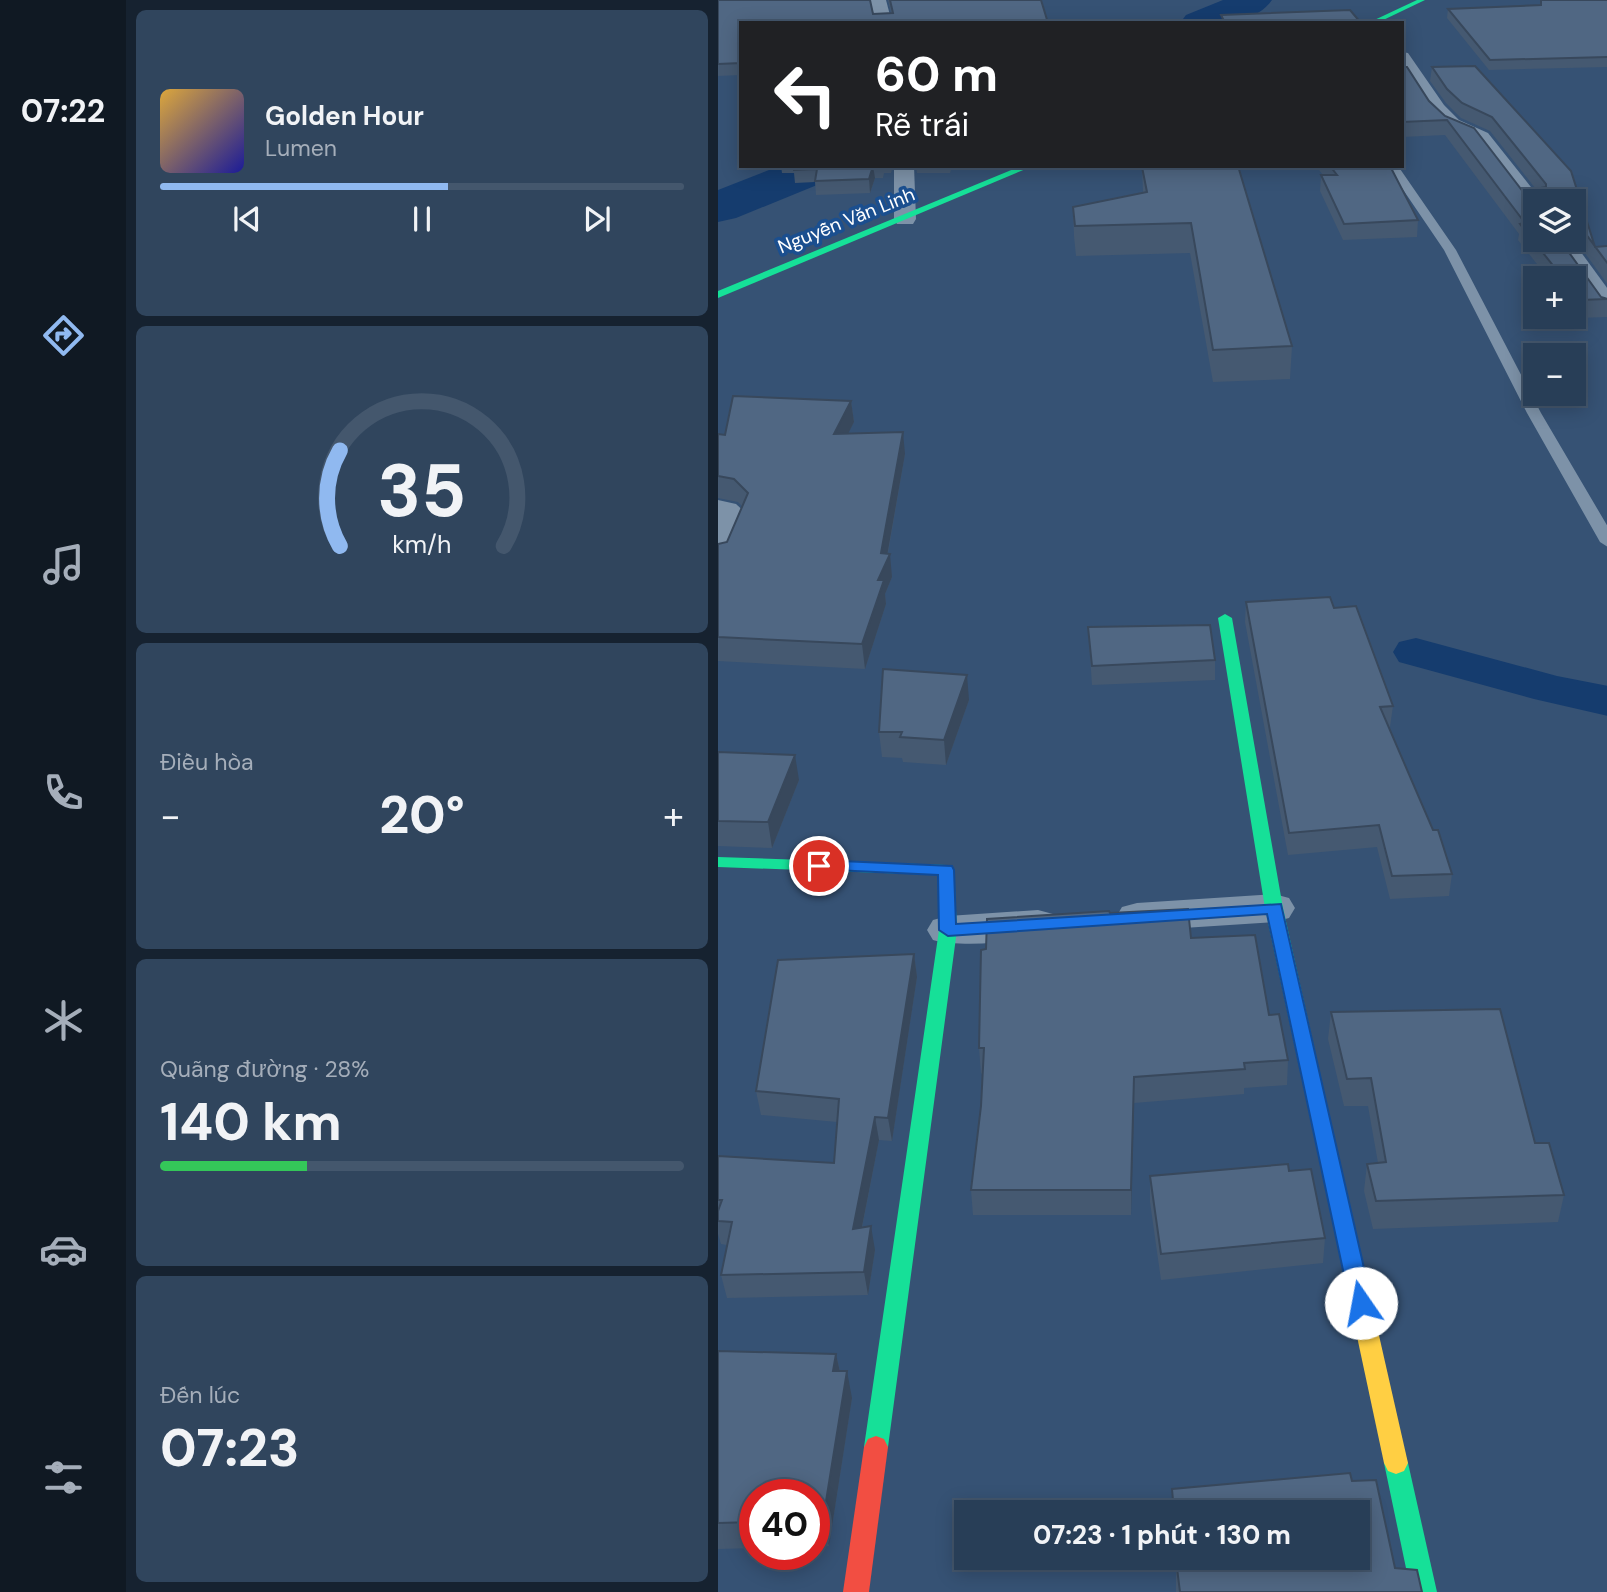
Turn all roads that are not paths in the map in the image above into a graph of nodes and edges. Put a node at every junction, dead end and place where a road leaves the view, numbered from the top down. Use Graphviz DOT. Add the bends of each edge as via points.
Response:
graph roads {
  1 [pos="878,0"];
  2 [pos="1422,0"];
  3 [pos="883,21"];
  4 [pos="1378,21"];
  5 [pos="1404,60"];
  6 [pos="904,168"];
  7 [pos="1024,168"];
  8 [pos="1393,168"];
  9 [pos="1523,190"];
  10 [pos="905,219"];
  11 [pos="1578,252"];
  12 [pos="718,295"];
  13 [pos="1608,307"];
  14 [pos="718,509"];
  15 [pos="1608,542"];
  16 [pos="718,558"];
  17 [pos="1225,618"];
  18 [pos="718,862"];
  19 [pos="1274,908"];
  20 [pos="948,930"];
  21 [pos="856,1592"];
  22 [pos="1424,1592"];
  1 -- 3 [label="street"];
  2 -- 4 [label="main road"];
  5 -- 9 [label="street" via="1437,109 1452,124 1481,136"];
  6 -- 10 [label="street"];
  7 -- 10 [label="main road, Nguyễn Văn Linh"];
  8 -- 15 [label="lane" via="1450,250 1534,413"];
  10 -- 12 [label="main road, Nguyễn Văn Linh"];
  11 -- 13 [label="street"];
  14 -- 16 [label="street" via="734,516"];
  17 -- 19 [label="main road"];
  18 -- 20 [label="main road" via="946,870"];
  19 -- 20 [label="street"];
  19 -- 22 [label="main road"];
  20 -- 21 [label="main road"];
}
